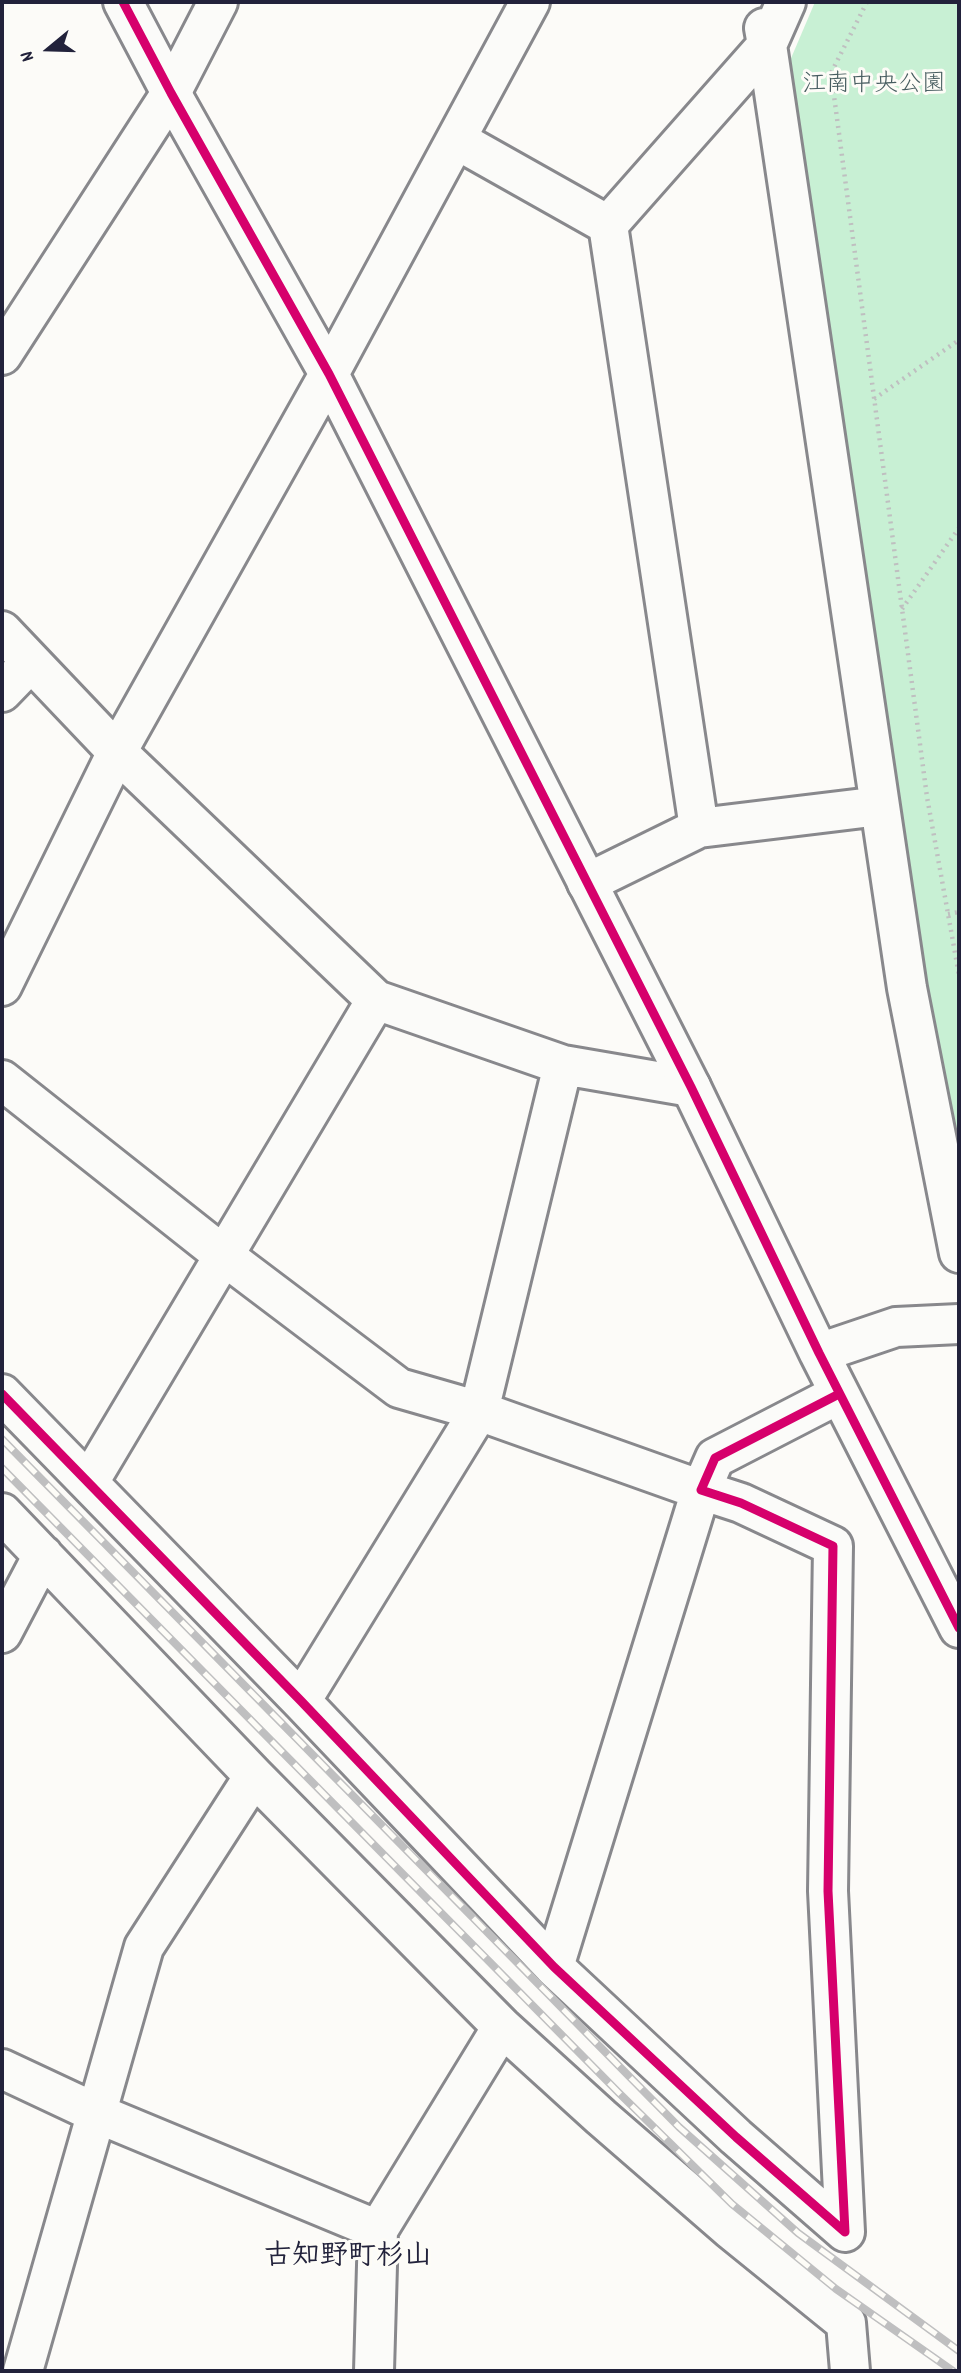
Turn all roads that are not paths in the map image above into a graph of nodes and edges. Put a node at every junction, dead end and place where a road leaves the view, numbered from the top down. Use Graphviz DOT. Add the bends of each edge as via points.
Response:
graph roads {
  1 [pos="123,2"];
  2 [pos="218,2"];
  3 [pos="530,2"];
  4 [pos="760,2"];
  5 [pos="786,2"];
  6 [pos="767,45"];
  7 [pos="171,93"];
  8 [pos="457,140"];
  9 [pos="608,225"];
  10 [pos="2,355"];
  11 [pos="329,374"];
  12 [pos="2,631"];
  13 [pos="32,663"];
  14 [pos="2,692"];
  15 [pos="117,752"];
  16 [pos="880,806"];
  17 [pos="698,828"];
  18 [pos="587,883"];
  19 [pos="2,986"];
  20 [pos="376,1000"];
  21 [pos="564,1065"];
  22 [pos="2,1080"];
  23 [pos="691,1087"];
  24 [pos="959,1253"];
  25 [pos="223,1255"];
  26 [pos="959,1324"];
  27 [pos="819,1353"];
  28 [pos="2,1394"];
  29 [pos="839,1394"];
  30 [pos="479,1411"];
  31 [pos="89,1482"];
  32 [pos="702,1490"];
  33 [pos="2,1513"];
  34 [pos="43,1555"];
  35 [pos="946,1578"];
  36 [pos="959,1628"];
  37 [pos="2,1633"];
  38 [pos="302,1701"];
  39 [pos="254,1776"];
  40 [pos="554,1967"];
  41 [pos="502,2027"];
  42 [pos="2,2069"];
  43 [pos="96,2113"];
  44 [pos="377,2230"];
  45 [pos="23,2371"];
  46 [pos="374,2371"];
  47 [pos="850,2371"];
  1 -- 7 [label="street"];
  2 -- 7 [label="street"];
  3 -- 8 [label="street"];
  4 -- 6 [label="street"];
  5 -- 6 [label="street"];
  6 -- 9 [label="street"];
  6 -- 16 [label="street"];
  7 -- 10 [label="street"];
  7 -- 11 [label="street"];
  8 -- 9 [label="street"];
  8 -- 11 [label="street"];
  9 -- 17 [label="street"];
  11 -- 15 [label="street"];
  11 -- 18 [label="street"];
  12 -- 13 [label="street"];
  13 -- 14 [label="street"];
  13 -- 15 [label="street"];
  15 -- 19 [label="street"];
  15 -- 20 [label="street"];
  16 -- 17 [label="street"];
  16 -- 24 [label="street" via="907,988"];
  17 -- 18 [label="street"];
  18 -- 23 [label="street"];
  20 -- 21 [label="street"];
  20 -- 25 [label="street"];
  21 -- 23 [label="street"];
  21 -- 30 [label="street"];
  22 -- 25 [label="street"];
  23 -- 27 [label="street"];
  25 -- 30 [label="street" via="399,1388"];
  25 -- 31 [label="street"];
  26 -- 27 [label="street" via="896,1328"];
  27 -- 29 [label="street"];
  28 -- 31 [label="street"];
  29 -- 32 [label="street" via="715,1458"];
  29 -- 35 [label="street"];
  30 -- 32 [label="street"];
  30 -- 38 [label="street"];
  31 -- 38 [label="street"];
  32 -- 40 [label="street"];
  32 -- 40 [label="street" via="833,1546 828,1891 845,2232"];
  33 -- 34 [label="street"];
  34 -- 37 [label="street"];
  34 -- 39 [label="street"];
  35 -- 36 [label="street"];
  38 -- 40 [label="street"];
  39 -- 41 [label="street"];
  39 -- 43 [label="street" via="144,1947"];
  41 -- 44 [label="street"];
  41 -- 47 [label="street" via="720,2220 846,2323"];
  42 -- 43 [label="street"];
  43 -- 44 [label="street"];
  43 -- 45 [label="street"];
  44 -- 46 [label="street"];
}
